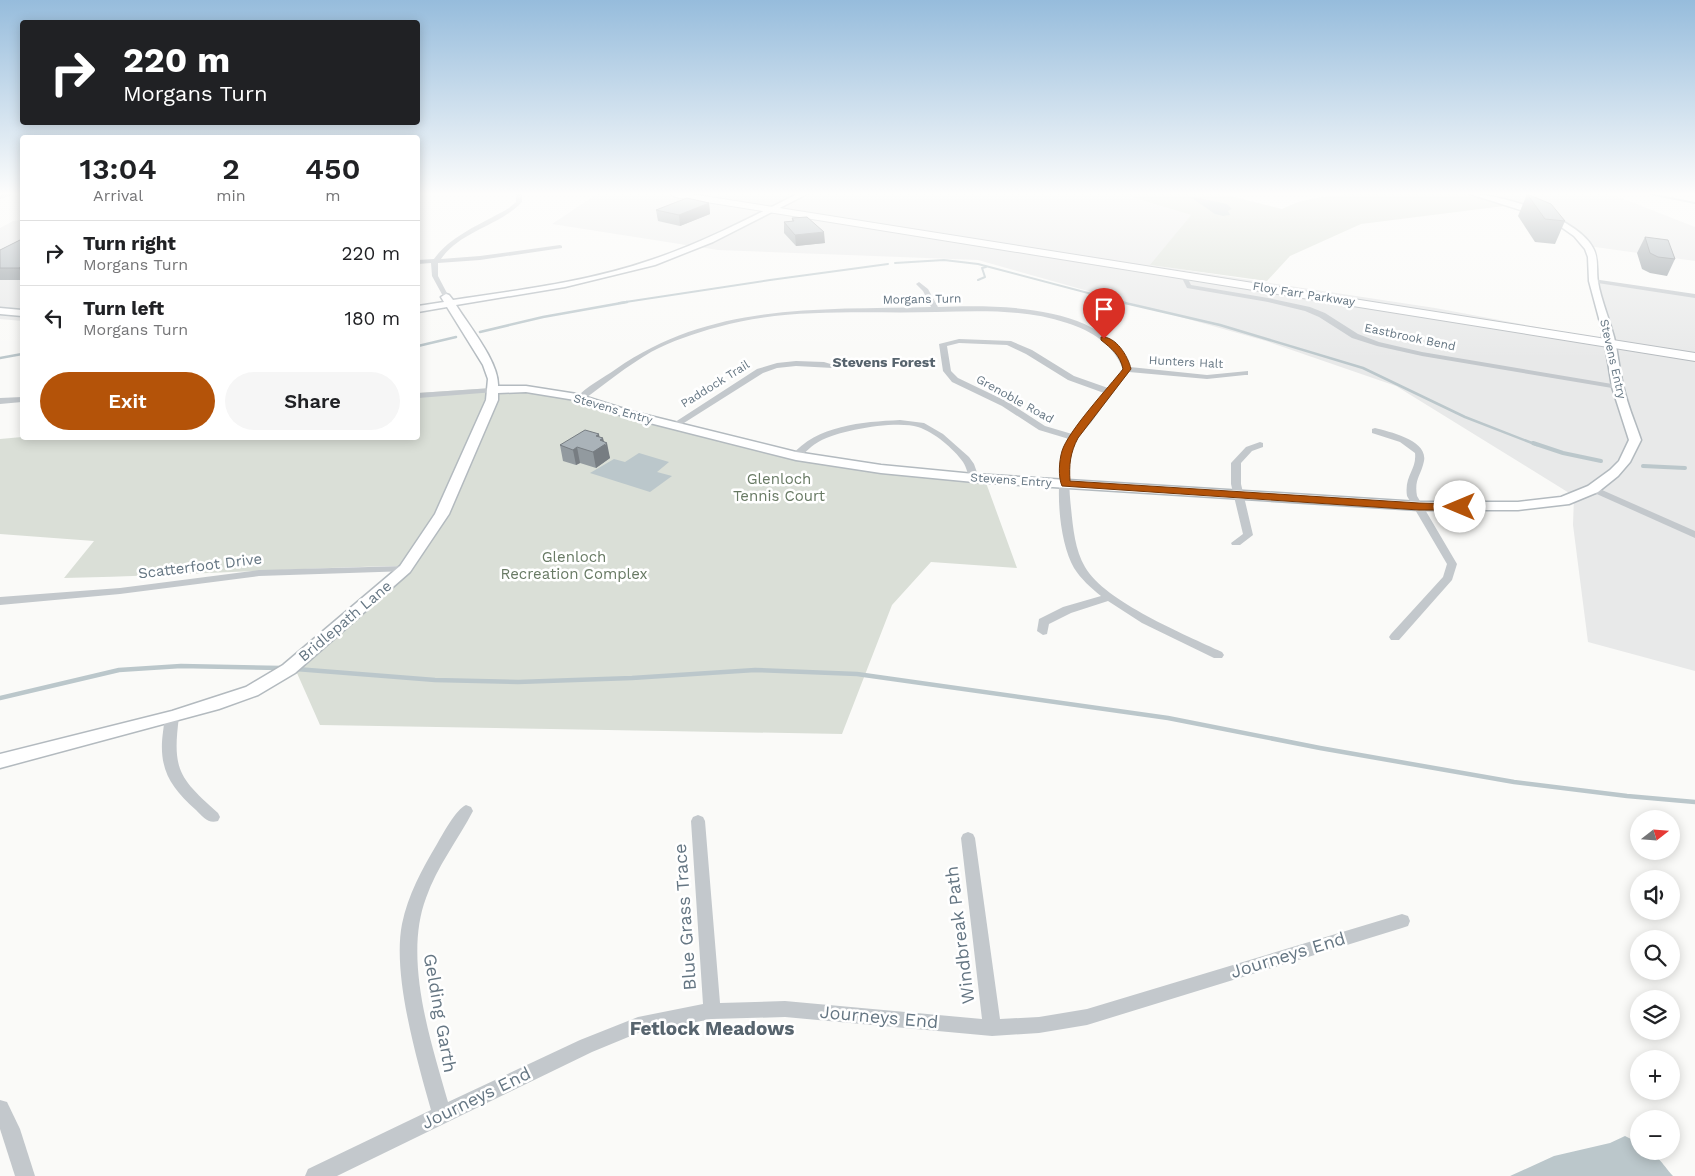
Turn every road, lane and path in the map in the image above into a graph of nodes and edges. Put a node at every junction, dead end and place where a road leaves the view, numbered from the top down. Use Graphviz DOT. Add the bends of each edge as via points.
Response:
graph roads {
  1 [pos="447,249"];
  2 [pos="546,249"];
  3 [pos="667,249"];
  4 [pos="690,249"];
  5 [pos="1033,249"];
  6 [pos="1036,249"];
  7 [pos="1589,249"];
  8 [pos="1049,251"];
  9 [pos="435,261"];
  10 [pos="420,262"];
  11 [pos="1192,277"];
  12 [pos="1593,281"];
  13 [pos="920,284"];
  14 [pos="1695,296"];
  15 [pos="448,300"];
  16 [pos="420,302"];
  17 [pos="420,308"];
  18 [pos="936,310"];
  19 [pos="0,311"];
  20 [pos="20,313"];
  21 [pos="0,319"];
  22 [pos="20,321"];
  23 [pos="1610,340"];
  24 [pos="1695,350"];
  25 [pos="1695,357"];
  26 [pos="832,366"];
  27 [pos="1127,369"];
  28 [pos="1245,374"];
  29 [pos="1618,387"];
  30 [pos="492,390"];
  31 [pos="1110,392"];
  32 [pos="420,396"];
  33 [pos="580,398"];
  34 [pos="20,400"];
  35 [pos="0,401"];
  36 [pos="673,426"];
  37 [pos="1376,431"];
  38 [pos="1074,438"];
  39 [pos="1260,445"];
  40 [pos="796,456"];
  41 [pos="974,478"];
  42 [pos="1065,484"];
  43 [pos="1593,489"];
  44 [pos="1240,495"];
  45 [pos="1419,506"];
  46 [pos="1695,535"];
  47 [pos="1236,543"];
  48 [pos="405,569"];
  49 [pos="1109,597"];
  50 [pos="0,601"];
  51 [pos="1043,631"];
  52 [pos="1394,637"];
  53 [pos="1218,655"];
  54 [pos="172,717"];
  55 [pos="0,761"];
  56 [pos="466,811"];
  57 [pos="213,817"];
  58 [pos="698,821"];
  59 [pos="968,838"];
  60 [pos="1402,921"];
  61 [pos="712,1011"];
  62 [pos="992,1028"];
  63 [pos="0,1109"];
  64 [pos="442,1115"];
  65 [pos="25,1176"];
  66 [pos="315,1176"];
  1 -- 9 [label="street"];
  2 -- 9 [label="street"];
  3 -- 15 [label="street" via="584,272"];
  4 -- 15 [label="street" via="613,273"];
  5 -- 8 [label="main road, Floy Farr Parkway"];
  6 -- 8 [label="main road, Floy Farr Parkway"];
  7 -- 12 [label="street, Stevens Entry"];
  8 -- 11 [label="main road, Floy Farr Parkway"];
  8 -- 23 [label="main road, Floy Farr Parkway"];
  9 -- 10 [label="street"];
  9 -- 15 [label="street" via="433,272"];
  11 -- 23 [label="main road, Floy Farr Parkway"];
  11 -- 29 [label="street, Eastbrook Bend" via="1186,280 1189,287 1307,309 1355,336 1377,344"];
  12 -- 14 [label="street"];
  12 -- 23 [label="street, Stevens Entry"];
  13 -- 18 [label="street"];
  15 -- 16 [label="street"];
  15 -- 17 [label="street"];
  15 -- 30 [label="street, Bridlepath Lane" via="488,365 493,379"];
  18 -- 27 [label="street, Morgans Turn" via="1007,310 1057,318 1087,328 1104,339 1118,350"];
  18 -- 33 [label="street, Morgans Turn" via="823,312 720,324 648,351"];
  19 -- 20 [label="street"];
  21 -- 22 [label="street"];
  23 -- 24 [label="main road, Floy Farr Parkway"];
  23 -- 25 [label="main road, Floy Farr Parkway"];
  23 -- 29 [label="street, Stevens Entry"];
  26 -- 36 [label="street, Paddock Trail" via="802,363 768,367"];
  27 -- 28 [label="street, Hunters Halt" via="1207,377"];
  27 -- 31 [label="street"];
  29 -- 43 [label="street, Stevens Entry" via="1635,440 1614,474"];
  30 -- 32 [label="street"];
  30 -- 33 [label="street, Stevens Entry" via="533,390"];
  30 -- 48 [label="street, Bridlepath Lane" via="485,419 453,492"];
  31 -- 38 [label="street"];
  31 -- 38 [label="street, Grenoble Road" via="1071,378 1008,343 959,341 943,344 950,376 1042,428"];
  33 -- 36 [label="street, Stevens Entry"];
  34 -- 35 [label="street"];
  36 -- 40 [label="street, Stevens Entry"];
  37 -- 45 [label="street" via="1394,436 1419,453 1420,460 1410,485"];
  38 -- 42 [label="street" via="1067,450"];
  39 -- 44 [label="street" via="1249,449 1236,463 1236,484"];
  40 -- 41 [label="street, Stevens Entry"];
  40 -- 41 [label="street" via="812,441 828,433 910,423 923,426 959,452"];
  41 -- 42 [label="street, Stevens Entry"];
  42 -- 44 [label="street, Stevens Entry"];
  42 -- 49 [label="street" via="1074,556 1084,574"];
  43 -- 45 [label="street, Stevens Entry" via="1564,500 1518,506"];
  43 -- 46 [label="street"];
  44 -- 45 [label="street, Stevens Entry"];
  44 -- 47 [label="street" via="1248,535"];
  45 -- 52 [label="street" via="1452,564 1451,572"];
  48 -- 50 [label="street, Scatterfoot Drive" via="259,573 120,591"];
  48 -- 54 [label="street, Bridlepath Lane" via="293,666 252,691"];
  49 -- 51 [label="street" via="1067,610 1043,622"];
  49 -- 53 [label="street"];
  54 -- 55 [label="street, Bridlepath Lane"];
  54 -- 57 [label="street" via="168,760 173,778"];
  56 -- 64 [label="street, Gelding Garth" via="444,842 422,888 413,912 408,946 407,963 412,990"];
  58 -- 61 [label="street, Blue Grass Trace"];
  59 -- 62 [label="street, Windbreak Path"];
  60 -- 62 [label="street, Journeys End" via="1087,1017"];
  61 -- 62 [label="street, Journeys End" via="785,1009"];
  61 -- 64 [label="street, Journeys End" via="629,1028"];
  63 -- 65 [label="street" via="10,1128"];
  64 -- 66 [label="street, Journeys End"];
}
